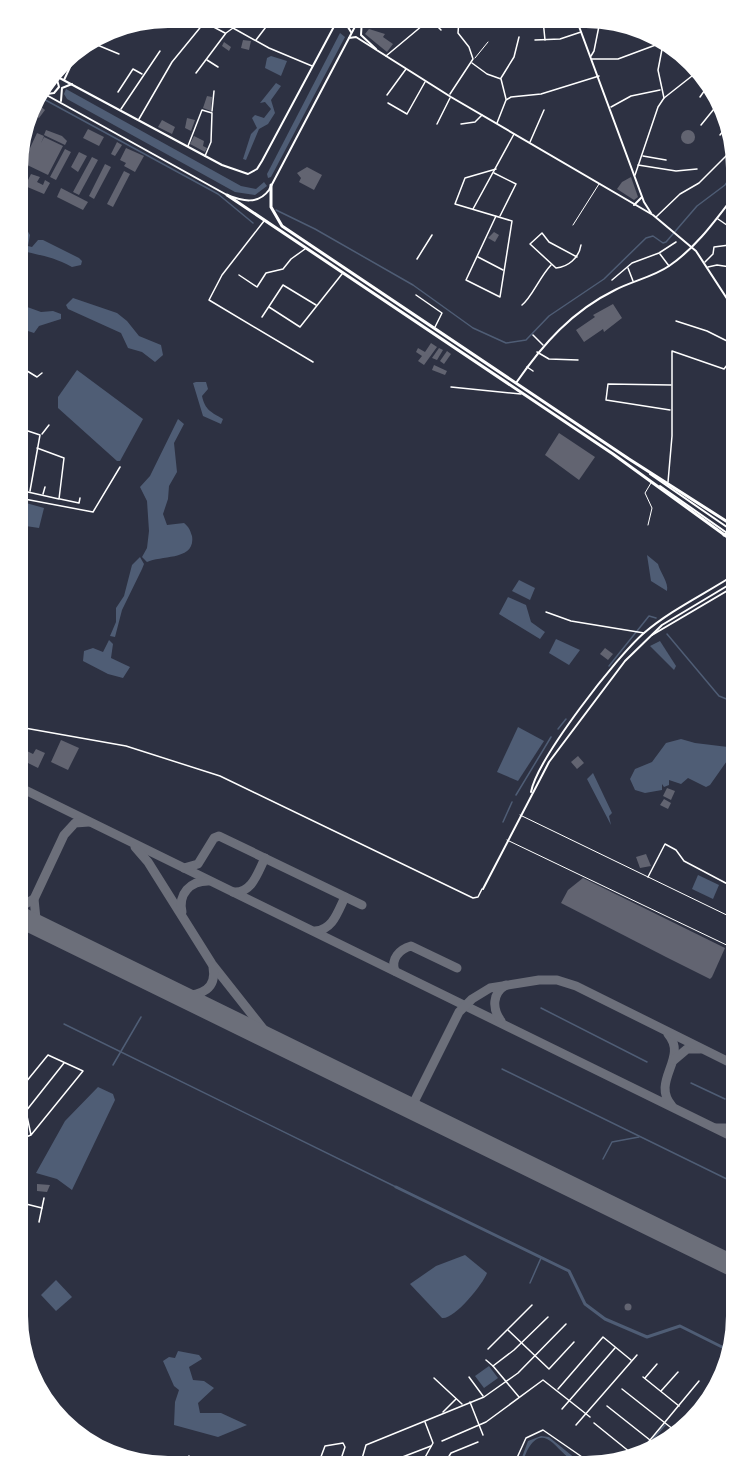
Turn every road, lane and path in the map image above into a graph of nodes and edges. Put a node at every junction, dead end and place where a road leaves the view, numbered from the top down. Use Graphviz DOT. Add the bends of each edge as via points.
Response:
graph roads {
  1 [pos="202,28"];
  2 [pos="216,28"];
  3 [pos="265,28"];
  4 [pos="333,28"];
  5 [pos="349,28"];
  6 [pos="354,28"];
  7 [pos="360,28"];
  8 [pos="420,28"];
  9 [pos="458,28"];
  10 [pos="544,28"];
  11 [pos="580,28"];
  12 [pos="598,29"];
  13 [pos="582,32"];
  14 [pos="226,33"];
  15 [pos="349,38"];
  16 [pos="519,38"];
  17 [pos="256,40"];
  18 [pos="535,40"];
  19 [pos="545,40"];
  20 [pos="488,42"];
  21 [pos="100,46"];
  22 [pos="655,46"];
  23 [pos="661,50"];
  24 [pos="160,51"];
  25 [pos="378,51"];
  26 [pos="119,54"];
  27 [pos="386,56"];
  28 [pos="592,57"];
  29 [pos="473,59"];
  30 [pos="206,60"];
  31 [pos="472,63"];
  32 [pos="313,66"];
  33 [pos="218,67"];
  34 [pos="407,69"];
  35 [pos="68,71"];
  36 [pos="196,73"];
  37 [pos="142,74"];
  38 [pos="599,76"];
  39 [pos="693,76"];
  40 [pos="61,78"];
  41 [pos="501,79"];
  42 [pos="64,80"];
  43 [pos="426,81"];
  44 [pos="58,82"];
  45 [pos="74,84"];
  46 [pos="661,90"];
  47 [pos="214,91"];
  48 [pos="118,92"];
  49 [pos="704,92"];
  50 [pos="51,93"];
  51 [pos="387,95"];
  52 [pos="49,96"];
  53 [pos="450,96"];
  54 [pos="700,97"];
  55 [pos="664,98"];
  56 [pos="506,100"];
  57 [pos="388,103"];
  58 [pos="63,104"];
  59 [pos="611,107"];
  60 [pos="120,110"];
  61 [pos="544,110"];
  62 [pos="713,110"];
  63 [pos="212,113"];
  64 [pos="482,115"];
  65 [pos="138,120"];
  66 [pos="497,123"];
  67 [pos="437,124"];
  68 [pos="461,124"];
  69 [pos="701,125"];
  70 [pos="722,132"];
  71 [pos="514,134"];
  72 [pos="720,135"];
  73 [pos="529,142"];
  74 [pos="187,146"];
  75 [pos="642,155"];
  76 [pos="205,156"];
  77 [pos="725,157"];
  78 [pos="666,160"];
  79 [pos="638,165"];
  80 [pos="495,168"];
  81 [pos="696,169"];
  82 [pos="494,172"];
  83 [pos="634,175"];
  84 [pos="599,184"];
  85 [pos="272,185"];
  86 [pos="227,195"];
  87 [pos="642,197"];
  88 [pos="644,202"];
  89 [pos="634,205"];
  90 [pos="726,205"];
  91 [pos="639,208"];
  92 [pos="473,209"];
  93 [pos="495,216"];
  94 [pos="654,216"];
  95 [pos="500,217"];
  96 [pos="716,218"];
  97 [pos="264,220"];
  98 [pos="573,225"];
  99 [pos="726,225"];
  100 [pos="432,235"];
  101 [pos="676,242"];
  102 [pos="581,245"];
  103 [pos="726,245"];
  104 [pos="692,247"];
  105 [pos="306,249"];
  106 [pos="659,253"];
  107 [pos="477,257"];
  108 [pos="577,257"];
  109 [pos="417,259"];
  110 [pos="705,262"];
  111 [pos="552,265"];
  112 [pos="669,266"];
  113 [pos="726,266"];
  114 [pos="708,267"];
  115 [pos="628,268"];
  116 [pos="504,270"];
  117 [pos="343,274"];
  118 [pos="239,275"];
  119 [pos="612,280"];
  120 [pos="633,281"];
  121 [pos="416,295"];
  122 [pos="726,296"];
  123 [pos="392,299"];
  124 [pos="388,304"];
  125 [pos="522,305"];
  126 [pos="317,306"];
  127 [pos="269,307"];
  128 [pos="262,317"];
  129 [pos="676,321"];
  130 [pos="434,328"];
  131 [pos="533,335"];
  132 [pos="726,340"];
  133 [pos="543,345"];
  134 [pos="537,352"];
  135 [pos="578,360"];
  136 [pos="313,362"];
  137 [pos="726,366"];
  138 [pos="527,367"];
  139 [pos="533,371"];
  140 [pos="28,372"];
  141 [pos="42,373"];
  142 [pos="516,383"];
  143 [pos="671,385"];
  144 [pos="451,387"];
  145 [pos="521,394"];
  146 [pos="671,410"];
  147 [pos="49,425"];
  148 [pos="28,431"];
  149 [pos="40,435"];
  150 [pos="37,448"];
  151 [pos="613,454"];
  152 [pos="629,459"];
  153 [pos="120,467"];
  154 [pos="651,483"];
  155 [pos="668,483"];
  156 [pos="45,487"];
  157 [pos="29,492"];
  158 [pos="42,495"];
  159 [pos="676,495"];
  160 [pos="80,498"];
  161 [pos="59,499"];
  162 [pos="28,500"];
  163 [pos="726,521"];
  164 [pos="648,525"];
  165 [pos="726,527"];
  166 [pos="724,535"];
  167 [pos="726,535"];
  168 [pos="726,580"];
  169 [pos="726,587"];
  170 [pos="726,591"];
  171 [pos="546,612"];
  172 [pos="644,633"];
  173 [pos="648,637"];
  174 [pos="28,729"];
  175 [pos="530,795"];
  176 [pos="520,815"];
  177 [pos="507,840"];
  178 [pos="648,877"];
  179 [pos="726,883"];
  180 [pos="483,889"];
  181 [pos="726,915"];
  182 [pos="726,945"];
  183 [pos="64,1063"];
  184 [pos="28,1079"];
  185 [pos="28,1109"];
  186 [pos="28,1121"];
  187 [pos="31,1135"];
  188 [pos="28,1136"];
  189 [pos="44,1198"];
  190 [pos="28,1204"];
  191 [pos="42,1208"];
  192 [pos="39,1222"];
  193 [pos="532,1305"];
  194 [pos="548,1317"];
  195 [pos="566,1324"];
  196 [pos="508,1330"];
  197 [pos="574,1342"];
  198 [pos="522,1343"];
  199 [pos="616,1347"];
  200 [pos="488,1349"];
  201 [pos="638,1355"];
  202 [pos="535,1356"];
  203 [pos="486,1360"];
  204 [pos="632,1360"];
  205 [pos="657,1364"];
  206 [pos="493,1366"];
  207 [pos="678,1372"];
  208 [pos="469,1377"];
  209 [pos="434,1378"];
  210 [pos="699,1381"];
  211 [pos="505,1382"];
  212 [pos="622,1389"];
  213 [pos="558,1390"];
  214 [pos="661,1392"];
  215 [pos="484,1397"];
  216 [pos="457,1398"];
  217 [pos="519,1398"];
  218 [pos="570,1401"];
  219 [pos="470,1402"];
  220 [pos="462,1405"];
  221 [pos="607,1406"];
  222 [pos="679,1406"];
  223 [pos="562,1409"];
  224 [pos="585,1413"];
  225 [pos="440,1415"];
  226 [pos="590,1418"];
  227 [pos="425,1422"];
  228 [pos="594,1423"];
  229 [pos="664,1423"];
  230 [pos="479,1425"];
  231 [pos="576,1425"];
  232 [pos="670,1427"];
  233 [pos="483,1435"];
  234 [pos="650,1440"];
  235 [pos="442,1441"];
  236 [pos="478,1442"];
  237 [pos="432,1445"];
  238 [pos="627,1450"];
  239 [pos="321,1456"];
  240 [pos="342,1456"];
  241 [pos="363,1456"];
  242 [pos="404,1456"];
  243 [pos="426,1456"];
  244 [pos="450,1456"];
  245 [pos="517,1456"];
  246 [pos="581,1456"];
  1 -- 65 [label="street" via="172,62"];
  2 -- 14 [label="street"];
  3 -- 17 [label="street"];
  4 -- 32 [label="main road"];
  5 -- 15 [label="main road"];
  6 -- 15 [label="main road"];
  7 -- 25 [label="main road" via="361,35"];
  8 -- 27 [label="street"];
  9 -- 29 [label="street"];
  10 -- 19 [label="street"];
  11 -- 13 [label="main road"];
  12 -- 28 [label="street"];
  13 -- 19 [label="street"];
  13 -- 28 [label="main road"];
  14 -- 17 [label="street" via="233,28"];
  14 -- 30 [label="street"];
  15 -- 25 [label="main road" via="356,37"];
  15 -- 85 [label="main road"];
  16 -- 41 [label="street" via="514,57"];
  17 -- 32 [label="street"];
  18 -- 19 [label="street"];
  20 -- 29 [label="lane"];
  21 -- 26 [label="street"];
  22 -- 28 [label="street" via="618,59"];
  23 -- 46 [label="street"];
  24 -- 37 [label="street"];
  25 -- 27 [label="main road"];
  27 -- 34 [label="main road"];
  28 -- 38 [label="main road"];
  29 -- 31 [label="street"];
  30 -- 33 [label="street"];
  30 -- 36 [label="street"];
  31 -- 41 [label="street"];
  31 -- 53 [label="street"];
  32 -- 76 [label="main road" via="253,173 243,174"];
  34 -- 43 [label="main road"];
  34 -- 51 [label="street"];
  35 -- 42 [label="main road"];
  37 -- 48 [label="street" via="133,69"];
  37 -- 60 [label="street"];
  38 -- 56 [label="street"];
  38 -- 59 [label="main road"];
  39 -- 55 [label="street"];
  40 -- 42 [label="main road"];
  41 -- 56 [label="street"];
  42 -- 45 [label="main road"];
  43 -- 53 [label="main road"];
  43 -- 57 [label="street" via="407,114"];
  44 -- 50 [label="main road" via="57,91"];
  45 -- 58 [label="main road" via="62,88"];
  45 -- 60 [label="main road"];
  46 -- 55 [label="street"];
  46 -- 59 [label="street" via="631,96"];
  47 -- 63 [label="street"];
  49 -- 54 [label="street"];
  52 -- 58 [label="main road"];
  53 -- 64 [label="main road"];
  53 -- 67 [label="street"];
  55 -- 75 [label="street"];
  56 -- 66 [label="street"];
  58 -- 86 [label="main road"];
  59 -- 83 [label="main road"];
  60 -- 65 [label="main road"];
  61 -- 73 [label="street"];
  62 -- 69 [label="street"];
  63 -- 74 [label="street" via="202,110"];
  63 -- 76 [label="street" via="211,142"];
  64 -- 66 [label="main road"];
  64 -- 68 [label="street" via="475,122"];
  65 -- 74 [label="main road"];
  66 -- 71 [label="main road"];
  70 -- 72 [label="street"];
  71 -- 73 [label="main road"];
  71 -- 80 [label="street"];
  73 -- 84 [label="main road"];
  74 -- 76 [label="main road"];
  75 -- 78 [label="street"];
  75 -- 79 [label="street"];
  77 -- 94 [label="street" via="699,183"];
  79 -- 81 [label="street" via="676,171"];
  79 -- 83 [label="street"];
  80 -- 82 [label="street"];
  80 -- 92 [label="street" via="465,178 455,204"];
  82 -- 92 [label="street"];
  82 -- 95 [label="street" via="516,184"];
  83 -- 87 [label="main road"];
  84 -- 89 [label="main road"];
  84 -- 98 [label="lane"];
  85 -- 86 [label="main road" via="256,200"];
  85 -- 123 [label="main road" via="270,199 277,221"];
  86 -- 97 [label="main road"];
  87 -- 88 [label="main road"];
  87 -- 89 [label="main road"];
  88 -- 91 [label="main road"];
  88 -- 94 [label="main road"];
  89 -- 91 [label="main road"];
  90 -- 96 [label="main road"];
  91 -- 94 [label="main road"];
  92 -- 93 [label="street"];
  93 -- 95 [label="street"];
  93 -- 107 [label="street"];
  94 -- 104 [label="main road"];
  95 -- 116 [label="street" via="512,221"];
  96 -- 99 [label="street"];
  96 -- 104 [label="main road"];
  97 -- 105 [label="main road"];
  97 -- 136 [label="street" via="229,265 209,300"];
  100 -- 109 [label="street"];
  101 -- 106 [label="street"];
  102 -- 108 [label="street"];
  103 -- 110 [label="street" via="714,247"];
  104 -- 110 [label="main road"];
  104 -- 112 [label="main road"];
  105 -- 117 [label="main road"];
  105 -- 118 [label="street" via="283,269 266,273 257,287"];
  106 -- 112 [label="street"];
  106 -- 115 [label="street"];
  107 -- 116 [label="street"];
  107 -- 116 [label="street" via="466,280 500,297"];
  108 -- 111 [label="street" via="562,267"];
  108 -- 111 [label="street" via="549,242 542,233 530,244"];
  110 -- 114 [label="main road"];
  111 -- 125 [label="street"];
  112 -- 120 [label="main road"];
  113 -- 114 [label="street"];
  114 -- 122 [label="main road"];
  115 -- 119 [label="street"];
  115 -- 120 [label="street"];
  117 -- 124 [label="main road"];
  117 -- 126 [label="street"];
  120 -- 133 [label="main road" via="577,314"];
  121 -- 130 [label="street" via="442,314"];
  123 -- 124 [label="main road"];
  123 -- 130 [label="main road"];
  124 -- 145 [label="main road"];
  126 -- 127 [label="street" via="300,327"];
  126 -- 127 [label="street" via="283,285"];
  127 -- 128 [label="street"];
  129 -- 132 [label="street"];
  130 -- 142 [label="main road"];
  131 -- 133 [label="street"];
  133 -- 134 [label="main road"];
  134 -- 135 [label="street" via="549,359"];
  134 -- 138 [label="main road"];
  137 -- 143 [label="street" via="724,369 672,351"];
  138 -- 139 [label="street"];
  138 -- 142 [label="main road"];
  140 -- 141 [label="street" via="37,377"];
  142 -- 152 [label="main road"];
  143 -- 146 [label="street"];
  143 -- 146 [label="street" via="608,384 606,400"];
  144 -- 145 [label="street"];
  145 -- 151 [label="main road"];
  146 -- 155 [label="street"];
  147 -- 149 [label="street"];
  148 -- 149 [label="street"];
  149 -- 150 [label="street"];
  150 -- 157 [label="street"];
  150 -- 161 [label="street" via="64,458"];
  151 -- 154 [label="main road"];
  151 -- 159 [label="main road"];
  152 -- 155 [label="main road"];
  152 -- 159 [label="main road"];
  153 -- 162 [label="street" via="93,512"];
  154 -- 164 [label="lane" via="645,493 652,508"];
  154 -- 166 [label="main road"];
  155 -- 163 [label="main road"];
  156 -- 158 [label="street"];
  157 -- 158 [label="street"];
  158 -- 161 [label="street"];
  159 -- 165 [label="main road"];
  159 -- 167 [label="main road"];
  160 -- 161 [label="street" via="79,503"];
  168 -- 172 [label="main road"];
  169 -- 173 [label="main road"];
  170 -- 173 [label="main road"];
  171 -- 172 [label="street" via="572,621"];
  172 -- 175 [label="main road" via="546,757"];
  173 -- 175 [label="main road" via="564,741"];
  174 -- 180 [label="street" via="126,746 189,765 262,795 473,898"];
  175 -- 176 [label="main road"];
  176 -- 177 [label="main road"];
  176 -- 178 [label="lane"];
  177 -- 180 [label="main road"];
  177 -- 182 [label="lane"];
  178 -- 179 [label="street" via="665,844 684,861"];
  178 -- 181 [label="lane"];
  183 -- 184 [label="street" via="48,1055"];
  183 -- 185 [label="street"];
  183 -- 187 [label="street" via="83,1071"];
  186 -- 187 [label="street"];
  187 -- 188 [label="street"];
  189 -- 191 [label="street"];
  190 -- 191 [label="street"];
  191 -- 192 [label="street"];
  193 -- 196 [label="street"];
  194 -- 198 [label="street"];
  195 -- 202 [label="street"];
  196 -- 198 [label="street"];
  196 -- 200 [label="street"];
  197 -- 202 [label="street" via="549,1369"];
  198 -- 202 [label="street"];
  198 -- 206 [label="street"];
  199 -- 204 [label="street"];
  199 -- 213 [label="street" via="603,1337"];
  199 -- 218 [label="street"];
  201 -- 204 [label="street"];
  202 -- 211 [label="street"];
  203 -- 206 [label="street"];
  204 -- 224 [label="street"];
  205 -- 214 [label="street" via="644,1377"];
  206 -- 211 [label="street"];
  207 -- 214 [label="street"];
  208 -- 215 [label="street"];
  209 -- 216 [label="street"];
  210 -- 222 [label="street"];
  211 -- 215 [label="street"];
  211 -- 217 [label="street"];
  212 -- 229 [label="street"];
  213 -- 217 [label="street" via="543,1380"];
  213 -- 218 [label="street"];
  214 -- 222 [label="street"];
  215 -- 219 [label="street"];
  216 -- 220 [label="street"];
  216 -- 225 [label="street"];
  217 -- 230 [label="street"];
  218 -- 223 [label="street"];
  218 -- 224 [label="street"];
  219 -- 220 [label="street"];
  219 -- 230 [label="street"];
  220 -- 225 [label="street"];
  221 -- 234 [label="street"];
  222 -- 229 [label="street"];
  224 -- 226 [label="street"];
  224 -- 231 [label="street"];
  225 -- 227 [label="street"];
  227 -- 237 [label="street"];
  227 -- 241 [label="street" via="366,1445"];
  228 -- 238 [label="street"];
  229 -- 232 [label="street"];
  229 -- 234 [label="street"];
  230 -- 233 [label="street"];
  230 -- 235 [label="street"];
  236 -- 244 [label="street"];
  237 -- 242 [label="street"];
  237 -- 243 [label="street"];
  239 -- 240 [label="street" via="325,1446 343,1443"];
  245 -- 246 [label="street" via="523,1441 543,1430"];
}
